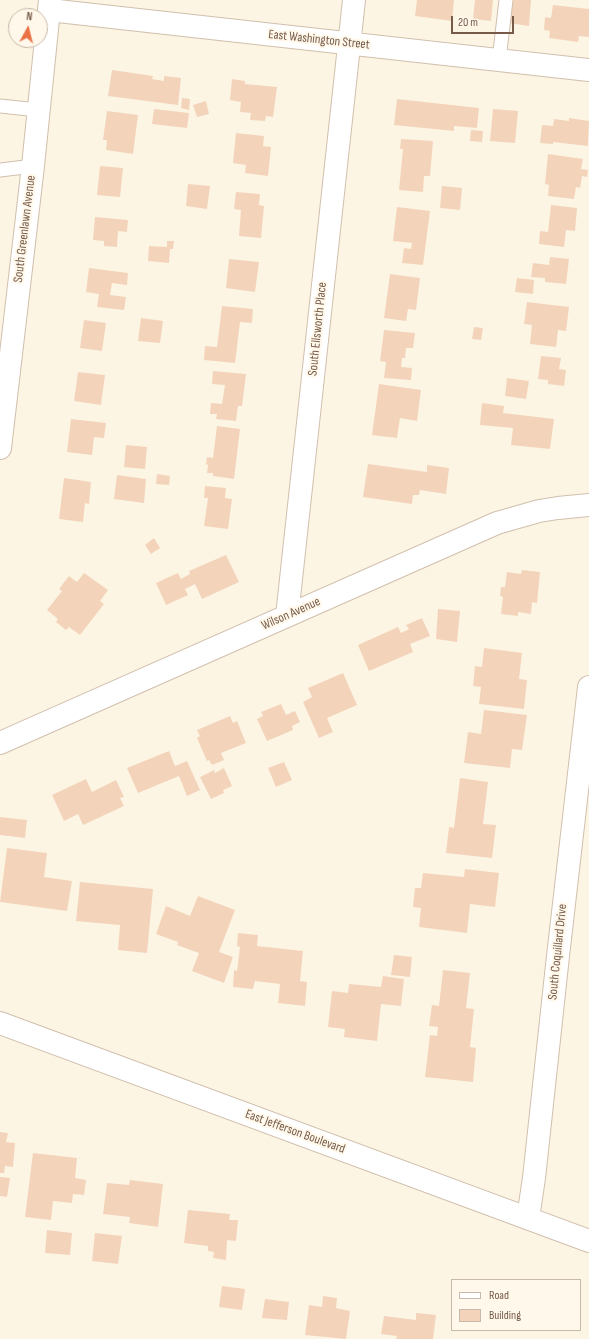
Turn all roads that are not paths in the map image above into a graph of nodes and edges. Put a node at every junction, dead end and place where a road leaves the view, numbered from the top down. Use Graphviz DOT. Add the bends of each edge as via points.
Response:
graph roads {
  1 [pos="354,0"];
  2 [pos="506,0"];
  3 [pos="49,5"];
  4 [pos="349,43"];
  5 [pos="498,60"];
  6 [pos="589,70"];
  7 [pos="0,106"];
  8 [pos="38,110"];
  9 [pos="33,166"];
  10 [pos="0,170"];
  11 [pos="0,448"];
  12 [pos="589,506"];
  13 [pos="287,616"];
  14 [pos="589,687"];
  15 [pos="0,743"];
  16 [pos="0,1023"];
  17 [pos="528,1218"];
  18 [pos="589,1241"];
  1 -- 4 [label="street, South Ellsworth Place"];
  2 -- 5 [label="lane"];
  3 -- 4 [label="street, East Washington Street"];
  3 -- 8 [label="street, South Greenlawn Avenue"];
  4 -- 5 [label="street, East Washington Street"];
  4 -- 13 [label="street, South Ellsworth Place"];
  5 -- 6 [label="street, East Washington Street"];
  7 -- 8 [label="lane"];
  8 -- 9 [label="street, South Greenlawn Avenue"];
  9 -- 10 [label="lane"];
  9 -- 11 [label="street, South Greenlawn Avenue"];
  12 -- 13 [label="street, Wilson Avenue" via="539,511 497,523"];
  13 -- 15 [label="street, Wilson Avenue"];
  14 -- 17 [label="street, South Coquillard Drive"];
  16 -- 17 [label="street, East Jefferson Boulevard"];
  17 -- 18 [label="street, East Jefferson Boulevard"];
}
